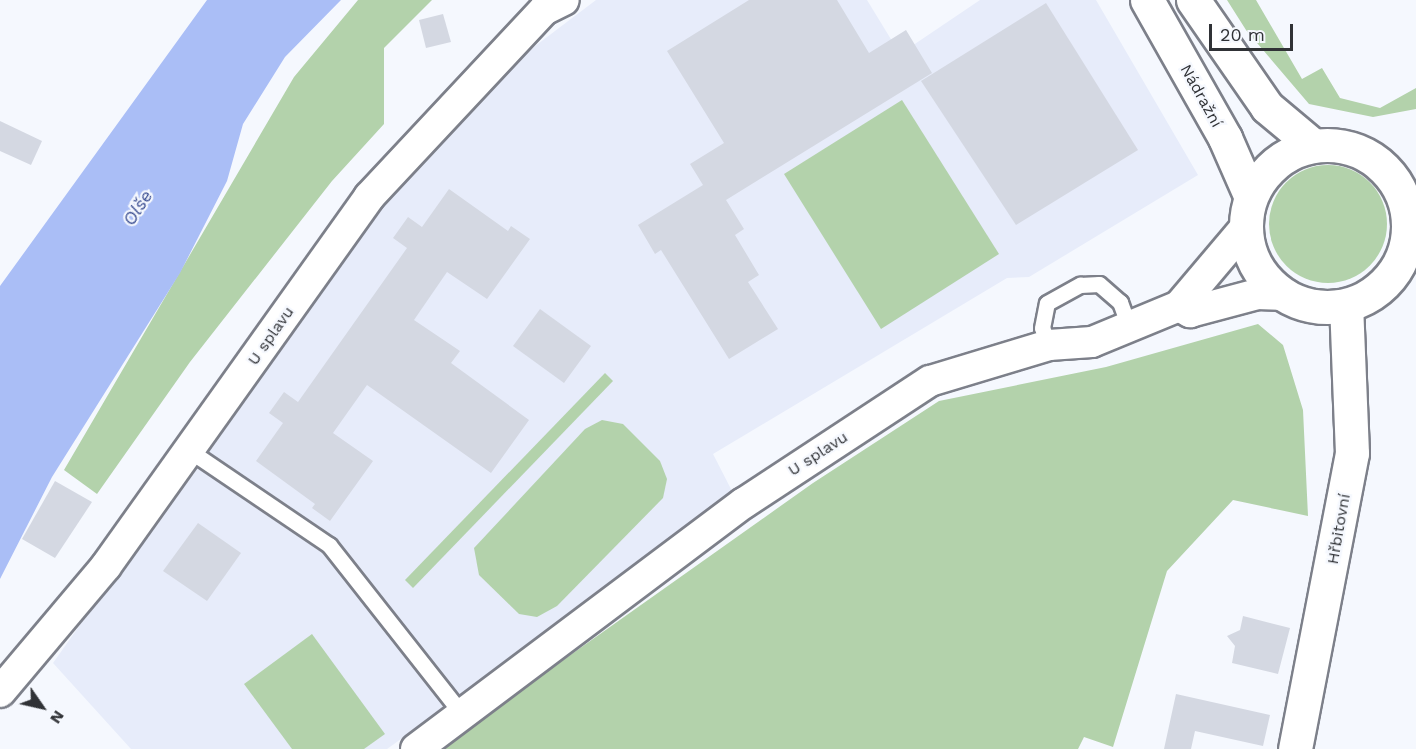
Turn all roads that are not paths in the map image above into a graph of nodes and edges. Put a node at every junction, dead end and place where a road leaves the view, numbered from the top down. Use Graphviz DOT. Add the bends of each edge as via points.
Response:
graph roads {
  1 [pos="564,0"];
  2 [pos="1147,0"];
  3 [pos="1193,0"];
  4 [pos="1310,144"];
  5 [pos="1406,177"];
  6 [pos="1250,195"];
  7 [pos="1245,228"];
  8 [pos="1286,295"];
  9 [pos="1179,306"];
  10 [pos="1346,306"];
  11 [pos="1128,324"];
  12 [pos="1049,345"];
  13 [pos="190,451"];
  14 [pos="0,692"];
  15 [pos="463,715"];
  16 [pos="416,749"];
  17 [pos="1295,749"];
  1 -- 13 [label="street, U splavu" via="544,10 369,197"];
  2 -- 6 [label="main road, Nádražní" via="1225,138"];
  3 -- 4 [label="main road" via="1267,107"];
  4 -- 5 [label="main road" via="1352,149"];
  4 -- 6 [label="main road" via="1280,159"];
  5 -- 10 [label="main road" via="1410,232 1403,262 1379,292"];
  6 -- 7 [label="main road"];
  7 -- 8 [label="main road" via="1252,260 1265,279"];
  7 -- 9 [label="street"];
  8 -- 9 [label="street" via="1257,294 1191,312"];
  8 -- 10 [label="main road" via="1311,306"];
  9 -- 11 [label="street, U splavu"];
  10 -- 17 [label="main road, Hřbitovní" via="1352,453"];
  11 -- 12 [label="street, U splavu" via="1092,342"];
  11 -- 12 [label="lane" via="1120,302 1099,284 1080,285 1047,303 1042,328"];
  12 -- 15 [label="street, U splavu" via="930,381 744,503"];
  13 -- 14 [label="street, U splavu" via="106,566"];
  13 -- 15 [label="lane" via="329,545"];
  15 -- 16 [label="street, U splavu"];
}
